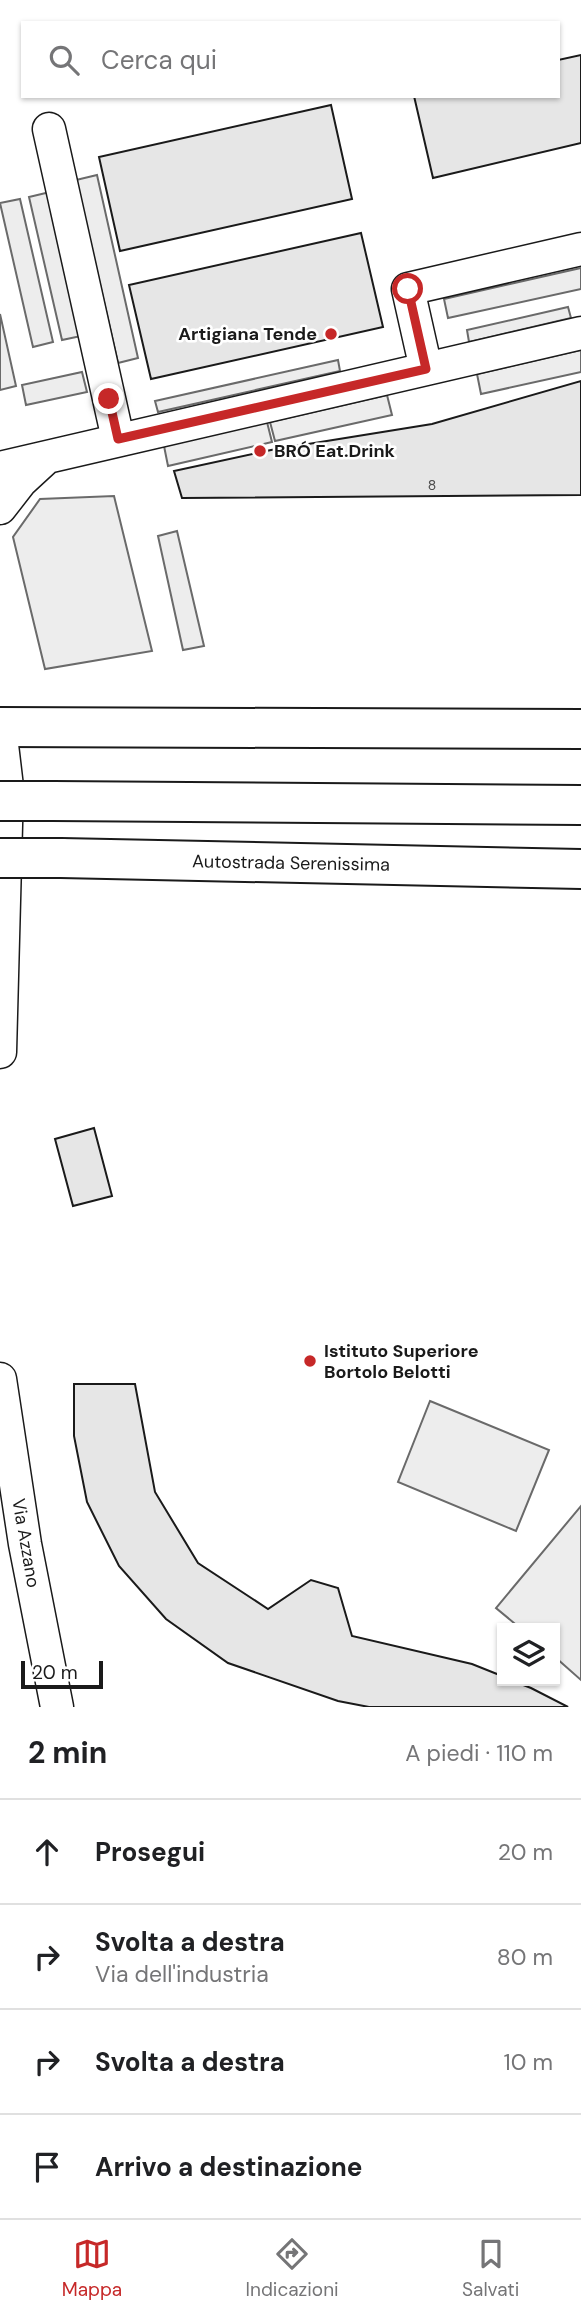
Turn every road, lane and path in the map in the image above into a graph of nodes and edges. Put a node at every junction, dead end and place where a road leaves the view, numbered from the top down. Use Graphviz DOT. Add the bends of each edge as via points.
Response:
graph roads {
  1 [pos="49,129"];
  2 [pos="581,249"];
  3 [pos="581,333"];
  4 [pos="426,369"];
  5 [pos="118,439"];
  6 [pos="0,449"];
  7 [pos="50,455"];
  8 [pos="0,468"];
  9 [pos="0,508"];
  10 [pos="0,727"];
  11 [pos="581,729"];
  12 [pos="0,801"];
  13 [pos="581,805"];
  14 [pos="0,858"];
  15 [pos="581,869"];
  16 [pos="0,1052"];
  17 [pos="0,1379"];
  18 [pos="57,1707"];
  1 -- 5 [label="street"];
  2 -- 4 [label="street" via="408,289"];
  3 -- 4 [label="street"];
  4 -- 5 [label="street"];
  5 -- 7 [label="street"];
  6 -- 7 [label="street"];
  7 -- 8 [label="street"];
  7 -- 9 [label="street"];
  10 -- 11 [label="highway"];
  10 -- 16 [label="street" via="7,787"];
  12 -- 13 [label="highway, bridge"];
  14 -- 15 [label="highway, Autostrada Serenissima, bridge"];
  17 -- 18 [label="street, Via Azzano" via="25,1544"];
}
